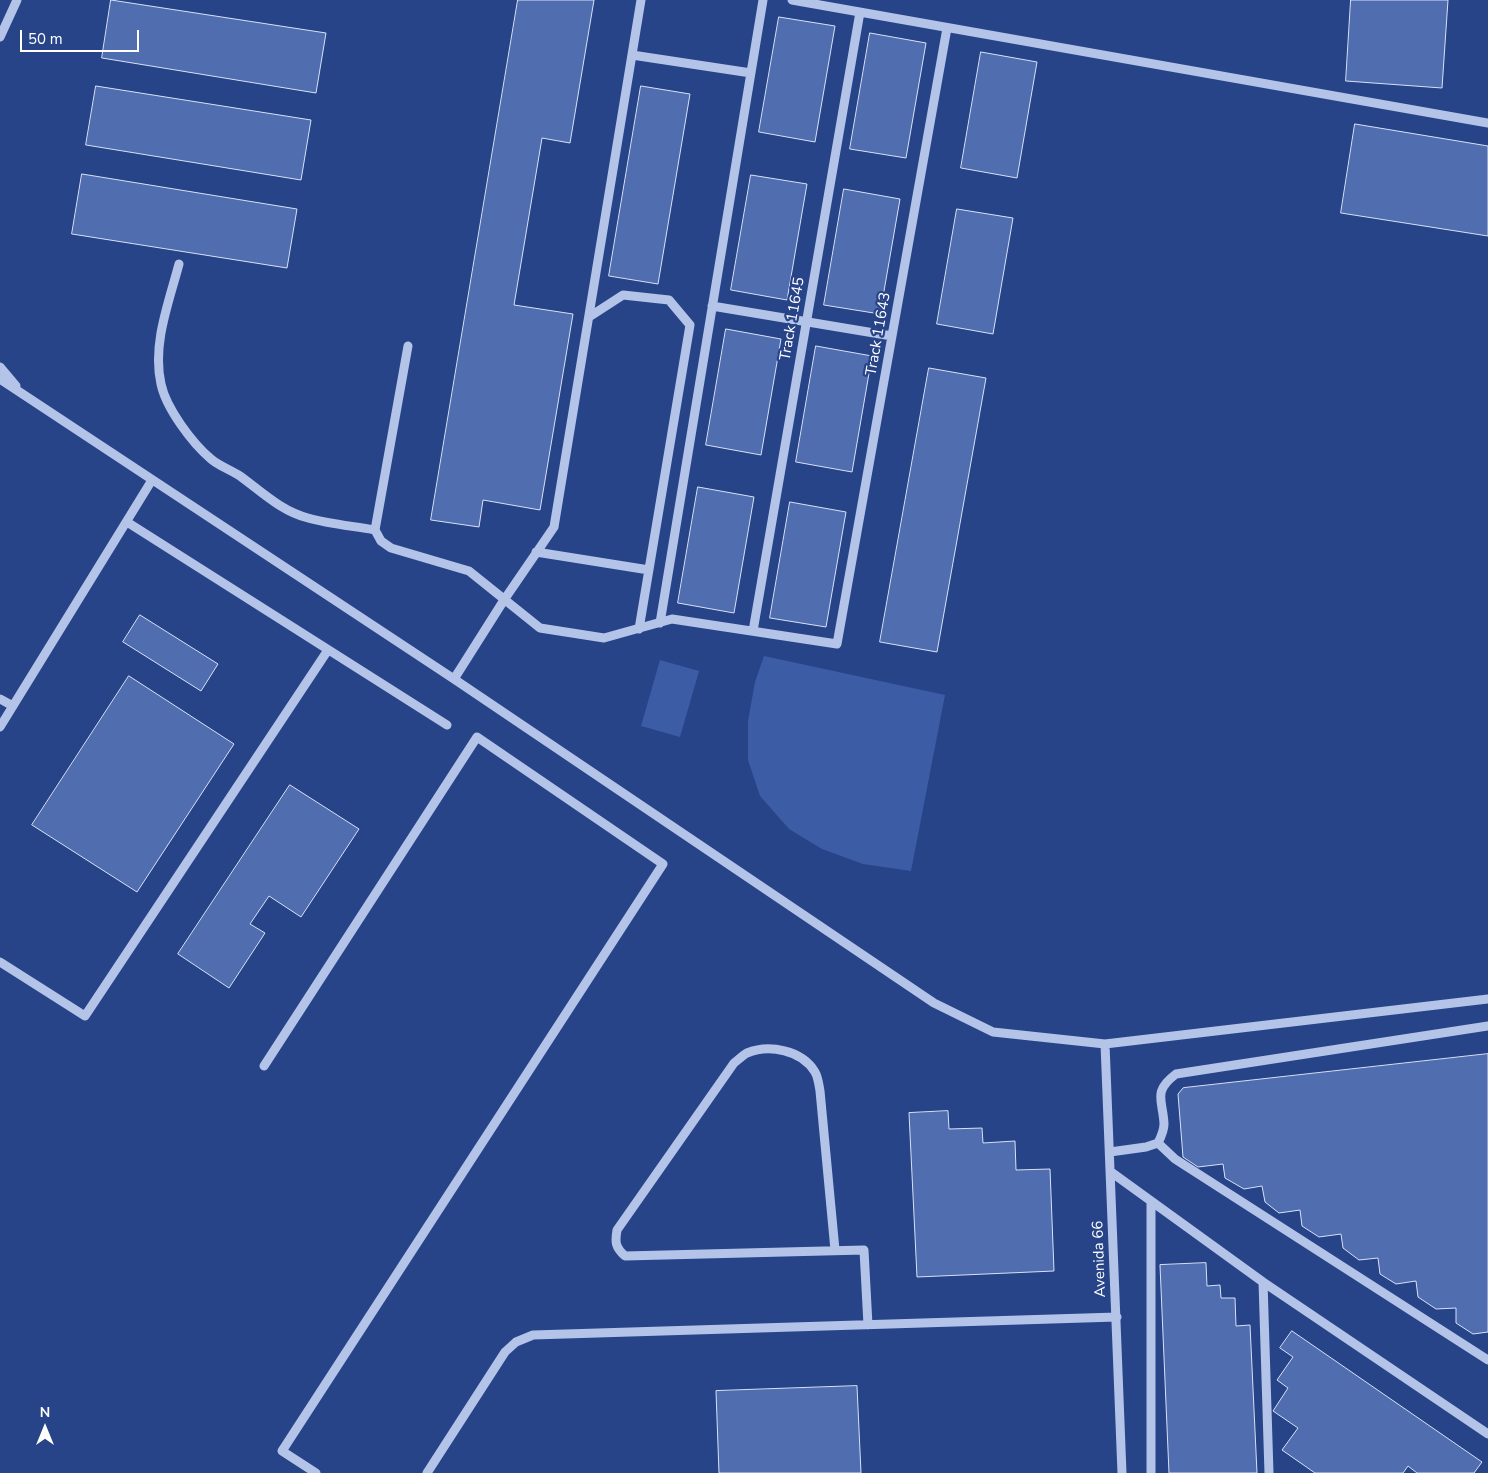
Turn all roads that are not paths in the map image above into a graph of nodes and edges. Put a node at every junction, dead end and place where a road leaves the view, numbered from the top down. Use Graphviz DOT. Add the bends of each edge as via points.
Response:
graph roads {
  1 [pos="17,0"];
  2 [pos="641,0"];
  3 [pos="763,0"];
  4 [pos="792,0"];
  5 [pos="860,12"];
  6 [pos="948,28"];
  7 [pos="0,37"];
  8 [pos="632,55"];
  9 [pos="751,73"];
  10 [pos="1488,122"];
  11 [pos="179,264"];
  12 [pos="712,306"];
  13 [pos="589,317"];
  14 [pos="806,322"];
  15 [pos="892,336"];
  16 [pos="408,346"];
  17 [pos="0,368"];
  18 [pos="0,379"];
  19 [pos="24,395"];
  20 [pos="152,480"];
  21 [pos="127,522"];
  22 [pos="375,530"];
  23 [pos="536,552"];
  24 [pos="649,570"];
  25 [pos="504,600"];
  26 [pos="660,623"];
  27 [pos="640,629"];
  28 [pos="753,631"];
  29 [pos="328,650"];
  30 [pos="454,679"];
  31 [pos="0,699"];
  32 [pos="13,706"];
  33 [pos="447,725"];
  34 [pos="0,727"];
  35 [pos="0,962"];
  36 [pos="1488,999"];
  37 [pos="1488,1026"];
  38 [pos="1106,1044"];
  39 [pos="264,1066"];
  40 [pos="1158,1143"];
  41 [pos="1110,1152"];
  42 [pos="1111,1172"];
  43 [pos="1151,1201"];
  44 [pos="835,1250"];
  45 [pos="1263,1282"];
  46 [pos="1117,1317"];
  47 [pos="868,1324"];
  48 [pos="1488,1360"];
  49 [pos="1488,1434"];
  50 [pos="316,1473"];
  51 [pos="426,1473"];
  52 [pos="1122,1473"];
  53 [pos="1151,1473"];
  54 [pos="1269,1473"];
  1 -- 7 [label="street"];
  2 -- 8 [label="street"];
  3 -- 9 [label="street"];
  4 -- 5 [label="street"];
  5 -- 6 [label="street"];
  5 -- 14 [label="street, Track 11645"];
  6 -- 10 [label="street"];
  6 -- 15 [label="street, Track 11643"];
  8 -- 9 [label="street"];
  8 -- 13 [label="street"];
  9 -- 12 [label="street"];
  11 -- 22 [label="street" via="159,340 158,359 161,384 169,406 193,440 211,460 285,510 308,518"];
  12 -- 14 [label="street"];
  12 -- 26 [label="street"];
  13 -- 23 [label="street" via="554,527"];
  13 -- 24 [label="street" via="623,295 669,300 690,325"];
  14 -- 15 [label="street"];
  14 -- 28 [label="street, Track 11645"];
  15 -- 28 [label="street, Track 11643" via="837,644"];
  16 -- 22 [label="street"];
  17 -- 19 [label="street"];
  18 -- 19 [label="street"];
  19 -- 20 [label="street"];
  20 -- 21 [label="street"];
  20 -- 30 [label="street"];
  21 -- 29 [label="street"];
  21 -- 32 [label="street"];
  22 -- 25 [label="street" via="381,541 391,548 469,571"];
  23 -- 24 [label="street"];
  23 -- 25 [label="street"];
  24 -- 27 [label="street"];
  25 -- 27 [label="street" via="540,628 604,638"];
  25 -- 30 [label="street"];
  26 -- 27 [label="street"];
  26 -- 28 [label="street" via="672,619"];
  29 -- 33 [label="street"];
  29 -- 35 [label="street" via="85,1016"];
  30 -- 38 [label="street" via="934,1003 993,1032"];
  31 -- 32 [label="street"];
  32 -- 34 [label="street"];
  36 -- 38 [label="street"];
  37 -- 40 [label="street" via="1176,1074 1166,1081 1161,1091 1164,1124"];
  38 -- 41 [label="street, Avenida 66"];
  39 -- 50 [label="street" via="477,738 663,864 282,1451"];
  40 -- 41 [label="street"];
  40 -- 48 [label="street" via="1175,1159"];
  41 -- 42 [label="street, Avenida 66"];
  42 -- 43 [label="street"];
  42 -- 46 [label="street, Avenida 66"];
  43 -- 45 [label="street"];
  43 -- 53 [label="street"];
  44 -- 44 [label="street" via="625,1256 615,1243 617,1230 734,1063 746,1054 763,1049 785,1050 806,1061 815,1072 820,1091"];
  44 -- 47 [label="street" via="864,1250"];
  45 -- 49 [label="street"];
  45 -- 54 [label="street"];
  46 -- 47 [label="street"];
  46 -- 52 [label="street, Avenida 66"];
  47 -- 51 [label="street" via="533,1335 516,1342 505,1352"];
}
